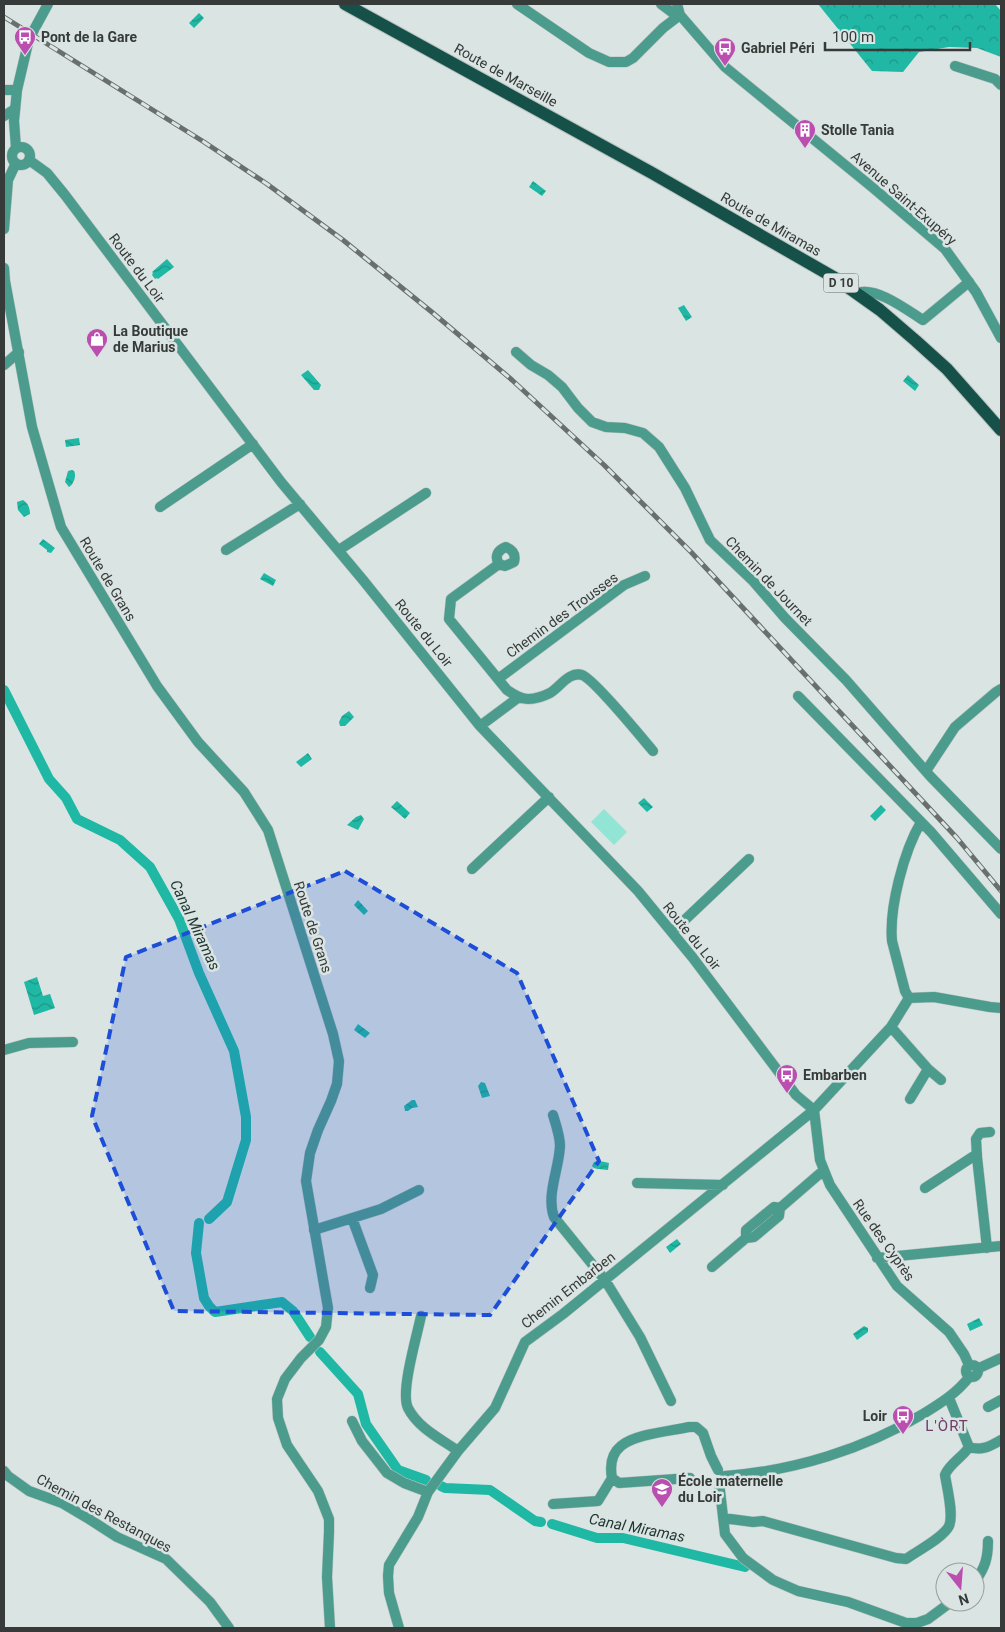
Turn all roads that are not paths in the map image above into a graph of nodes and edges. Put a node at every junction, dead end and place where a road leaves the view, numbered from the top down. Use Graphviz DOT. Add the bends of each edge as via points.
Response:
graph roads {
  1 [pos="48,4"];
  2 [pos="345,4"];
  3 [pos="516,4"];
  4 [pos="661,4"];
  5 [pos="677,4"];
  6 [pos="679,16"];
  7 [pos="955,66"];
  8 [pos="1001,85"];
  9 [pos="4,90"];
  10 [pos="17,90"];
  11 [pos="15,109"];
  12 [pos="4,116"];
  13 [pos="16,148"];
  14 [pos="28,160"];
  15 [pos="16,163"];
  16 [pos="652,173"];
  17 [pos="4,229"];
  18 [pos="4,268"];
  19 [pos="969,282"];
  20 [pos="857,294"];
  21 [pos="1001,338"];
  22 [pos="19,352"];
  23 [pos="516,352"];
  24 [pos="4,365"];
  25 [pos="1001,430"];
  26 [pos="253,444"];
  27 [pos="426,493"];
  28 [pos="300,504"];
  29 [pos="160,507"];
  30 [pos="226,550"];
  31 [pos="339,550"];
  32 [pos="500,564"];
  33 [pos="645,576"];
  34 [pos="498,679"];
  35 [pos="1001,689"];
  36 [pos="798,696"];
  37 [pos="519,697"];
  38 [pos="480,726"];
  39 [pos="653,751"];
  40 [pos="926,771"];
  41 [pos="549,797"];
  42 [pos="922,822"];
  43 [pos="1001,849"];
  44 [pos="749,859"];
  45 [pos="472,869"];
  46 [pos="1001,914"];
  47 [pos="672,932"];
  48 [pos="909,998"];
  49 [pos="1001,1008"];
  50 [pos="891,1027"];
  51 [pos="73,1042"];
  52 [pos="4,1050"];
  53 [pos="928,1069"];
  54 [pos="941,1080"];
  55 [pos="910,1099"];
  56 [pos="814,1110"];
  57 [pos="553,1115"];
  58 [pos="990,1132"];
  59 [pos="976,1154"];
  60 [pos="824,1170"];
  61 [pos="637,1183"];
  62 [pos="723,1185"];
  63 [pos="925,1188"];
  64 [pos="419,1190"];
  65 [pos="352,1218"];
  66 [pos="314,1230"];
  67 [pos="1001,1246"];
  68 [pos="987,1248"];
  69 [pos="877,1258"];
  70 [pos="712,1267"];
  71 [pos="605,1280"];
  72 [pos="370,1288"];
  73 [pos="420,1316"];
  74 [pos="1001,1358"];
  75 [pos="972,1370"];
  76 [pos="949,1398"];
  77 [pos="1001,1400"];
  78 [pos="671,1401"];
  79 [pos="988,1406"];
  80 [pos="352,1421"];
  81 [pos="1001,1440"];
  82 [pos="970,1447"];
  83 [pos="458,1451"];
  84 [pos="4,1471"];
  85 [pos="721,1476"];
  86 [pos="612,1478"];
  87 [pos="690,1478"];
  88 [pos="428,1492"];
  89 [pos="553,1504"];
  90 [pos="723,1518"];
  91 [pos="988,1541"];
  92 [pos="985,1565"];
  93 [pos="937,1612"];
  94 [pos="905,1626"];
  95 [pos="229,1628"];
  96 [pos="330,1628"];
  97 [pos="399,1628"];
  1 -- 10 [label="street" via="30,39"];
  2 -- 16 [label="main road, Route de Marseille / D 10"];
  3 -- 6 [label="street" via="609,62 626,62 634,58"];
  4 -- 6 [label="street"];
  5 -- 6 [label="street"];
  6 -- 19 [label="street, Avenue Saint-Exupéry" via="725,67 945,249"];
  7 -- 8 [label="street" via="996,79"];
  9 -- 10 [label="street"];
  10 -- 11 [label="street"];
  11 -- 12 [label="street"];
  11 -- 13 [label="street"];
  13 -- 14 [label="street" via="27,150"];
  13 -- 15 [label="street" via="12,155"];
  14 -- 15 [label="street" via="24,164"];
  14 -- 26 [label="street, Route du Loir" via="47,173 65,195"];
  15 -- 17 [label="street" via="8,180"];
  16 -- 20 [label="main road, Route de Miramas / D 10"];
  18 -- 22 [label="street, Route de Grans"];
  19 -- 20 [label="street" via="922,320 876,294 864,291"];
  19 -- 21 [label="street, Avenue Saint-Exupéry"];
  20 -- 25 [label="main road, Route de Miramas / D 10" via="946,369"];
  22 -- 24 [label="street"];
  22 -- 66 [label="street, Route de Grans" via="32,426 61,527 157,686 198,742 244,792 268,830 333,1034 338,1061 337,1084 310,1153 306,1181"];
  23 -- 40 [label="street, Chemin de Journet" via="562,387 592,422 642,433 659,446 685,488 710,540 846,680"];
  26 -- 28 [label="street, Route du Loir"];
  26 -- 29 [label="street"];
  27 -- 31 [label="street"];
  28 -- 30 [label="street"];
  28 -- 31 [label="street, Route du Loir"];
  31 -- 38 [label="street, Route du Loir"];
  32 -- 34 [label="street" via="451,599 449,619"];
  33 -- 34 [label="street, Chemin des Trousses" via="624,585"];
  34 -- 37 [label="street"];
  35 -- 40 [label="street" via="955,727"];
  36 -- 42 [label="street"];
  37 -- 38 [label="street"];
  37 -- 39 [label="street" via="539,697 574,675 582,675 594,684"];
  38 -- 41 [label="street, Route du Loir"];
  40 -- 43 [label="street, Chemin de Journet"];
  41 -- 45 [label="street"];
  41 -- 47 [label="street, Route du Loir"];
  42 -- 46 [label="street"];
  42 -- 48 [label="street" via="906,858 896,893 891,934"];
  44 -- 47 [label="street"];
  47 -- 56 [label="street, Route du Loir" via="796,1095"];
  48 -- 49 [label="street" via="934,997"];
  48 -- 50 [label="street, Chemin Embarben"];
  50 -- 53 [label="street"];
  50 -- 56 [label="street, Chemin Embarben"];
  51 -- 52 [label="street" via="29,1044"];
  53 -- 54 [label="street"];
  53 -- 55 [label="street"];
  56 -- 60 [label="street, Rue des Cyprès"];
  56 -- 62 [label="street, Chemin Embarben"];
  57 -- 71 [label="street" via="560,1145 554,1182 554,1217"];
  58 -- 59 [label="street" via="980,1134 976,1139"];
  59 -- 63 [label="street"];
  59 -- 68 [label="street"];
  60 -- 69 [label="street, Rue des Cyprès" via="830,1186"];
  60 -- 70 [label="street" via="780,1208 779,1216"];
  61 -- 62 [label="street"];
  62 -- 71 [label="street, Chemin Embarben"];
  64 -- 65 [label="street" via="381,1209"];
  65 -- 66 [label="street"];
  65 -- 72 [label="street" via="373,1275"];
  66 -- 96 [label="street, Route de Grans" via="328,1308 326,1327 319,1340 285,1379 278,1399 278,1418 287,1445 318,1490 328,1519 326,1577"];
  67 -- 68 [label="street"];
  68 -- 69 [label="street"];
  69 -- 75 [label="street, Rue des Cyprès" via="897,1286 949,1332"];
  71 -- 78 [label="street" via="640,1337"];
  71 -- 83 [label="street, Chemin Embarben" via="525,1342 495,1408"];
  73 -- 83 [label="street" via="405,1391 408,1408 421,1425"];
  74 -- 75 [label="street"];
  75 -- 76 [label="street"];
  76 -- 82 [label="street"];
  76 -- 85 [label="street" via="897,1430 834,1455 804,1464"];
  77 -- 79 [label="street"];
  80 -- 88 [label="street" via="362,1441 387,1474"];
  81 -- 82 [label="street" via="982,1449"];
  82 -- 90 [label="street" via="946,1470 951,1515 949,1525 943,1534 906,1559 763,1521"];
  83 -- 88 [label="street, Chemin Embarben"];
  84 -- 95 [label="street, Chemin des Restanques" via="30,1491 62,1503 117,1537 166,1559 210,1602"];
  85 -- 86 [label="street" via="703,1433 696,1427 689,1427 639,1437 621,1446 610,1468"];
  85 -- 90 [label="street"];
  86 -- 87 [label="street" via="619,1483"];
  86 -- 89 [label="street" via="598,1501"];
  88 -- 97 [label="street, Chemin Embarben" via="418,1517 390,1566 389,1593"];
  90 -- 94 [label="street" via="725,1534 743,1558 773,1580 798,1591 848,1602"];
  91 -- 92 [label="street"];
  93 -- 94 [label="street"];
}
